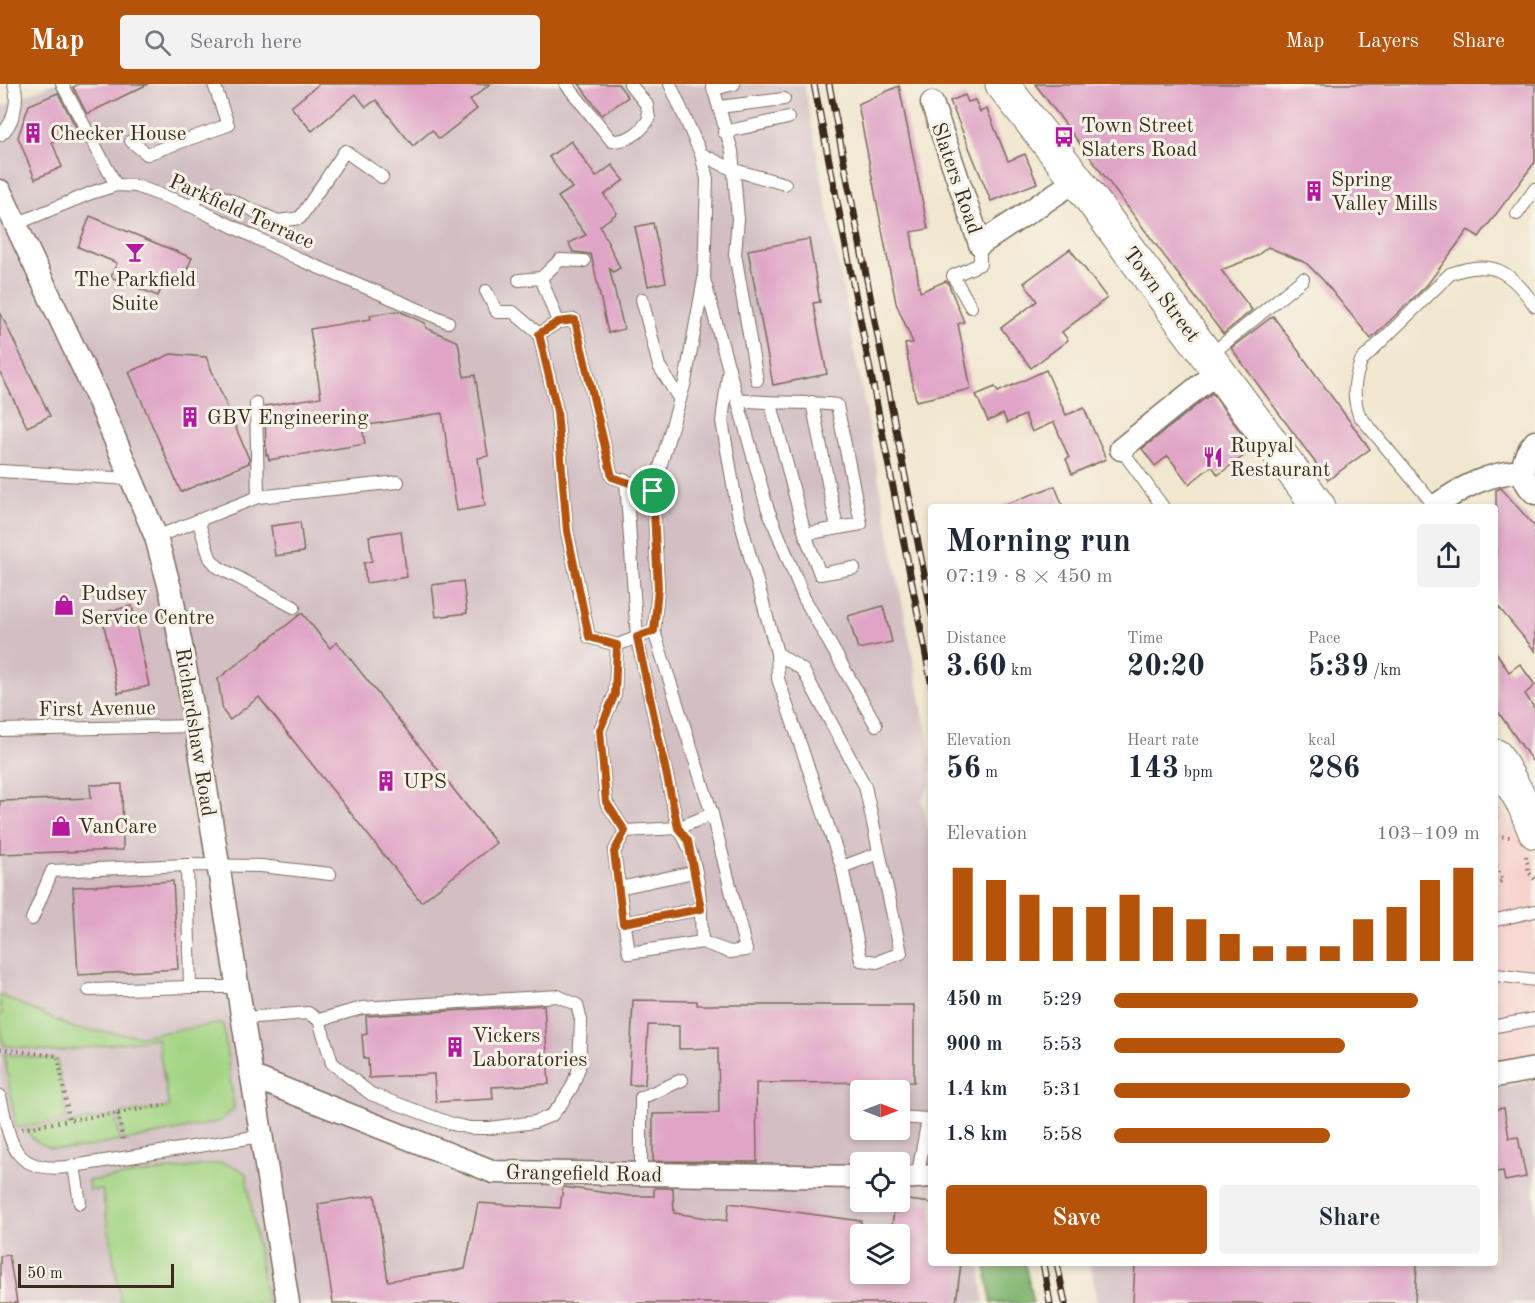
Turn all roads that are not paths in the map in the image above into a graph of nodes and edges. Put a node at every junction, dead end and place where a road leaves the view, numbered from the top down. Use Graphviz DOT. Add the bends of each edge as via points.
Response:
graph roads {
  1 [pos="14,84"];
  2 [pos="62,84"];
  3 [pos="214,84"];
  4 [pos="566,84"];
  5 [pos="630,84"];
  6 [pos="670,84"];
  7 [pos="734,84"];
  8 [pos="1002,84"];
  9 [pos="713,86"];
  10 [pos="784,99"];
  11 [pos="932,103"];
  12 [pos="719,107"];
  13 [pos="788,118"];
  14 [pos="724,132"];
  15 [pos="0,135"];
  16 [pos="131,141"];
  17 [pos="702,154"];
  18 [pos="734,170"];
  19 [pos="382,177"];
  20 [pos="1077,180"];
  21 [pos="785,184"];
  22 [pos="116,185"];
  23 [pos="1535,189"];
  24 [pos="0,191"];
  25 [pos="191,206"];
  26 [pos="1517,214"];
  27 [pos="16,224"];
  28 [pos="980,244"];
  29 [pos="584,261"];
  30 [pos="541,278"];
  31 [pos="704,279"];
  32 [pos="1303,279"];
  33 [pos="519,280"];
  34 [pos="486,291"];
  35 [pos="642,299"];
  36 [pos="1535,306"];
  37 [pos="971,307"];
  38 [pos="448,322"];
  39 [pos="558,322"];
  40 [pos="539,334"];
  41 [pos="1213,364"];
  42 [pos="729,368"];
  43 [pos="757,380"];
  44 [pos="680,400"];
  45 [pos="738,400"];
  46 [pos="812,402"];
  47 [pos="256,404"];
  48 [pos="771,404"];
  49 [pos="1535,442"];
  50 [pos="1121,449"];
  51 [pos="0,471"];
  52 [pos="1523,471"];
  53 [pos="130,480"];
  54 [pos="627,480"];
  55 [pos="398,482"];
  56 [pos="653,491"];
  57 [pos="1535,493"];
  58 [pos="258,496"];
  59 [pos="1161,504"];
  60 [pos="1317,504"];
  61 [pos="1433,504"];
  62 [pos="1440,504"];
  63 [pos="198,520"];
  64 [pos="837,528"];
  65 [pos="805,534"];
  66 [pos="156,537"];
  67 [pos="854,568"];
  68 [pos="294,607"];
  69 [pos="654,631"];
  70 [pos="637,637"];
  71 [pos="617,645"];
  72 [pos="777,653"];
  73 [pos="876,725"];
  74 [pos="196,726"];
  75 [pos="0,730"];
  76 [pos="1498,760"];
  77 [pos="1522,812"];
  78 [pos="712,814"];
  79 [pos="678,828"];
  80 [pos="625,831"];
  81 [pos="879,853"];
  82 [pos="187,865"];
  83 [pos="218,865"];
  84 [pos="842,867"];
  85 [pos="694,872"];
  86 [pos="330,874"];
  87 [pos="619,888"];
  88 [pos="701,909"];
  89 [pos="1535,911"];
  90 [pos="32,919"];
  91 [pos="1498,920"];
  92 [pos="623,923"];
  93 [pos="702,942"];
  94 [pos="1498,975"];
  95 [pos="1535,980"];
  96 [pos="190,987"];
  97 [pos="238,987"];
  98 [pos="89,990"];
  99 [pos="243,1018"];
  100 [pos="1535,1019"];
  101 [pos="319,1020"];
  102 [pos="1498,1026"];
  103 [pos="1535,1069"];
  104 [pos="1498,1076"];
  105 [pos="253,1077"];
  106 [pos="682,1080"];
  107 [pos="0,1096"];
  108 [pos="910,1118"];
  109 [pos="261,1136"];
  110 [pos="74,1166"];
  111 [pos="641,1174"];
  112 [pos="850,1177"];
  113 [pos="916,1177"];
  114 [pos="80,1203"];
  115 [pos="288,1303"];
  1 -- 15 [label="lane" via="18,95 14,110"];
  2 -- 22 [label="lane"];
  3 -- 16 [label="lane" via="228,125 147,154"];
  4 -- 5 [label="lane" via="612,141 624,141 641,131 649,119 647,105"];
  6 -- 17 [label="lane"];
  7 -- 9 [label="lane"];
  8 -- 20 [label="main road, Town Street"];
  9 -- 12 [label="lane"];
  10 -- 12 [label="lane"];
  11 -- 28 [label="street, Slaters Road"];
  12 -- 14 [label="lane"];
  13 -- 14 [label="lane"];
  14 -- 18 [label="lane"];
  17 -- 18 [label="lane"];
  17 -- 31 [label="lane" via="707,179"];
  18 -- 21 [label="lane"];
  18 -- 43 [label="lane" via="738,219 735,254"];
  19 -- 25 [label="lane" via="345,152 300,218 278,220 210,191"];
  20 -- 28 [label="street, Slaters Road"];
  20 -- 41 [label="main road, Town Street"];
  22 -- 25 [label="lane, Parkfield Terrace" via="135,186"];
  22 -- 27 [label="lane"];
  23 -- 26 [label="lane"];
  24 -- 27 [label="street, Richardshaw Road"];
  25 -- 38 [label="lane, Parkfield Terrace" via="302,260"];
  27 -- 53 [label="street, Richardshaw Road" via="98,399"];
  28 -- 37 [label="lane" via="980,264 953,276"];
  29 -- 30 [label="lane" via="560,260"];
  30 -- 33 [label="lane"];
  30 -- 39 [label="lane"];
  31 -- 42 [label="lane"];
  31 -- 44 [label="lane"];
  32 -- 41 [label="lane"];
  34 -- 40 [label="lane" via="497,312 513,312"];
  35 -- 44 [label="lane" via="659,366"];
  36 -- 61 [label="lane" via="1507,274 1489,267 1468,267 1450,274 1361,361 1353,398 1359,415"];
  39 -- 40 [label="lane"];
  39 -- 54 [label="lane" via="575,320 612,477"];
  40 -- 71 [label="lane" via="557,411 567,531 589,637"];
  41 -- 50 [label="street"];
  41 -- 60 [label="main road, Town Street"];
  42 -- 45 [label="lane"];
  42 -- 72 [label="lane" via="722,421 738,513"];
  44 -- 56 [label="lane"];
  45 -- 48 [label="lane"];
  45 -- 73 [label="lane" via="767,507 804,598"];
  46 -- 48 [label="lane"];
  46 -- 64 [label="lane"];
  46 -- 64 [label="lane" via="837,405 859,513 861,524"];
  47 -- 58 [label="lane"];
  48 -- 65 [label="lane"];
  49 -- 52 [label="street" via="1523,460"];
  50 -- 59 [label="lane"];
  51 -- 53 [label="lane"];
  52 -- 57 [label="street"];
  52 -- 62 [label="street" via="1481,479"];
  53 -- 66 [label="street, Richardshaw Road"];
  54 -- 56 [label="lane"];
  54 -- 70 [label="lane"];
  55 -- 58 [label="lane"];
  56 -- 69 [label="lane" via="658,588"];
  58 -- 63 [label="lane"];
  63 -- 66 [label="lane"];
  63 -- 68 [label="lane" via="210,558 218,567"];
  64 -- 65 [label="lane"];
  65 -- 67 [label="lane" via="820,574"];
  66 -- 74 [label="street, Richardshaw Road" via="183,648"];
  69 -- 70 [label="lane"];
  69 -- 78 [label="lane"];
  70 -- 71 [label="lane"];
  70 -- 79 [label="lane"];
  71 -- 80 [label="lane" via="615,694 600,730 606,802"];
  72 -- 81 [label="lane" via="803,670 865,786"];
  72 -- 84 [label="lane" via="777,679"];
  74 -- 75 [label="lane, First Avenue"];
  74 -- 83 [label="street, Richardshaw Road"];
  76 -- 77 [label="main road"];
  78 -- 79 [label="lane"];
  78 -- 93 [label="lane" via="746,950 730,952"];
  79 -- 80 [label="lane"];
  79 -- 85 [label="lane" via="688,841"];
  80 -- 87 [label="lane" via="614,852"];
  81 -- 84 [label="lane"];
  81 -- 84 [label="lane" via="901,953 877,962 861,960"];
  82 -- 83 [label="lane"];
  82 -- 90 [label="lane" via="52,871"];
  82 -- 96 [label="lane"];
  83 -- 86 [label="lane"];
  83 -- 97 [label="street, Richardshaw Road"];
  85 -- 87 [label="lane"];
  85 -- 88 [label="lane"];
  87 -- 92 [label="lane"];
  88 -- 92 [label="lane"];
  88 -- 93 [label="lane"];
  89 -- 91 [label="lane"];
  92 -- 93 [label="lane" via="628,953"];
  94 -- 95 [label="lane"];
  96 -- 97 [label="lane"];
  96 -- 98 [label="lane"];
  97 -- 99 [label="street, Richardshaw Road"];
  99 -- 101 [label="lane" via="308,1013"];
  99 -- 105 [label="street, Richardshaw Road"];
  100 -- 102 [label="lane"];
  101 -- 101 [label="lane" via="332,1063 371,1094 470,1128 535,1122 552,1114 572,1087 582,1049 577,1005 558,996 362,1008"];
  103 -- 104 [label="street"];
  105 -- 109 [label="street, Richardshaw Road"];
  105 -- 111 [label="street, Grangefield Road" via="494,1172"];
  106 -- 111 [label="lane" via="641,1098"];
  107 -- 110 [label="lane" via="13,1148 20,1158 41,1169"];
  108 -- 113 [label="lane" via="927,1119"];
  109 -- 110 [label="lane"];
  109 -- 115 [label="street, Richardshaw Road"];
  110 -- 114 [label="lane"];
  111 -- 112 [label="street, Grangefield Road"];
}
